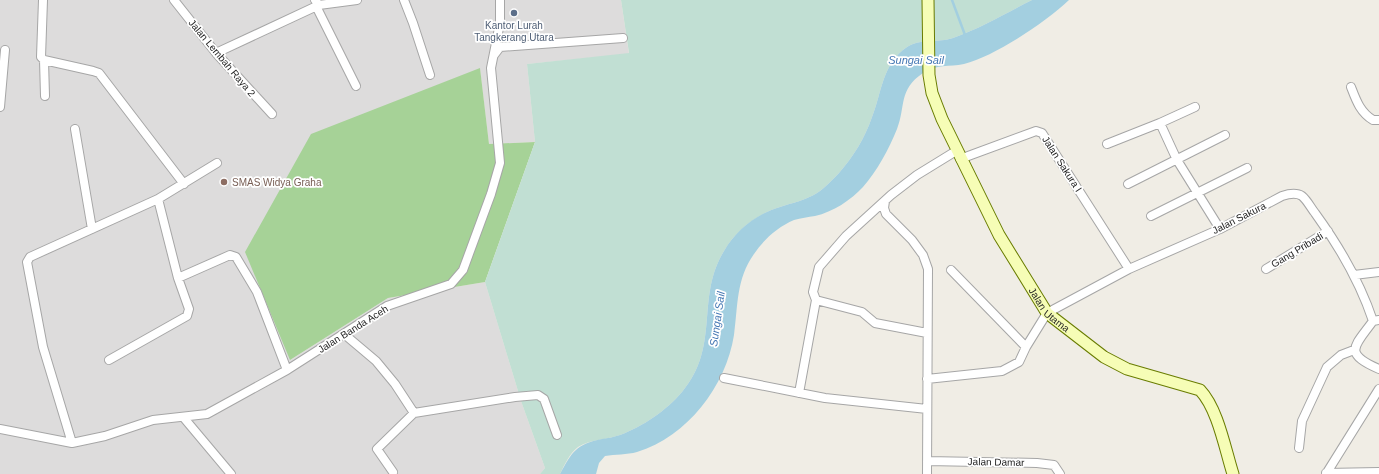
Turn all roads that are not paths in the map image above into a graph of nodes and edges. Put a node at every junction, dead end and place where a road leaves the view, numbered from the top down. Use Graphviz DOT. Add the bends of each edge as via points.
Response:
graph roads {
  1 [pos="43,0"];
  2 [pos="174,0"];
  3 [pos="357,0"];
  4 [pos="404,0"];
  5 [pos="500,0"];
  6 [pos="928,0"];
  7 [pos="317,4"];
  8 [pos="623,38"];
  9 [pos="5,50"];
  10 [pos="216,53"];
  11 [pos="493,55"];
  12 [pos="44,60"];
  13 [pos="430,75"];
  14 [pos="356,86"];
  15 [pos="1351,87"];
  16 [pos="45,96"];
  17 [pos="0,102"];
  18 [pos="0,107"];
  19 [pos="1195,107"];
  20 [pos="272,114"];
  21 [pos="1379,120"];
  22 [pos="1160,123"];
  23 [pos="75,129"];
  24 [pos="1225,135"];
  25 [pos="1106,144"];
  26 [pos="958,155"];
  27 [pos="1177,160"];
  28 [pos="217,163"];
  29 [pos="1247,168"];
  30 [pos="184,184"];
  31 [pos="1128,184"];
  32 [pos="1198,192"];
  33 [pos="158,199"];
  34 [pos="885,201"];
  35 [pos="1151,216"];
  36 [pos="92,228"];
  37 [pos="1220,229"];
  38 [pos="1328,231"];
  39 [pos="1129,269"];
  40 [pos="1266,269"];
  41 [pos="951,270"];
  42 [pos="1379,272"];
  43 [pos="1354,275"];
  44 [pos="178,278"];
  45 [pos="816,300"];
  46 [pos="1047,313"];
  47 [pos="1376,320"];
  48 [pos="927,333"];
  49 [pos="344,334"];
  50 [pos="1026,347"];
  51 [pos="1354,350"];
  52 [pos="109,360"];
  53 [pos="1379,369"];
  54 [pos="287,370"];
  55 [pos="724,378"];
  56 [pos="927,379"];
  57 [pos="1379,388"];
  58 [pos="799,393"];
  59 [pos="927,409"];
  60 [pos="414,413"];
  61 [pos="184,418"];
  62 [pos="0,429"];
  63 [pos="557,435"];
  64 [pos="72,442"];
  65 [pos="1299,448"];
  66 [pos="928,461"];
  67 [pos="393,472"];
  68 [pos="1379,472"];
  69 [pos="229,473"];
  70 [pos="1326,473"];
  71 [pos="927,474"];
  72 [pos="1060,474"];
  73 [pos="1232,474"];
  1 -- 12 [label="street" via="40,49 41,58"];
  2 -- 10 [label="street, Jalan Lembah Raya 2"];
  3 -- 7 [label="street"];
  4 -- 13 [label="street"];
  5 -- 11 [label="street, Jalan Banda Aceh" via="500,23"];
  6 -- 26 [label="street, Jalan Utama" via="927,38 930,75 935,99"];
  7 -- 10 [label="street"];
  7 -- 14 [label="street"];
  8 -- 11 [label="street" via="500,47"];
  9 -- 17 [label="street"];
  10 -- 20 [label="street, Jalan Lembah Raya 2"];
  11 -- 49 [label="street, Jalan Banda Aceh" via="491,78 500,163 463,270 451,284 387,306"];
  12 -- 16 [label="street"];
  12 -- 30 [label="street" via="99,73"];
  15 -- 21 [label="street" via="1362,111 1373,120"];
  17 -- 18 [label="street"];
  19 -- 22 [label="street"];
  22 -- 25 [label="street"];
  22 -- 27 [label="street"];
  23 -- 36 [label="street"];
  24 -- 27 [label="street"];
  26 -- 34 [label="street, Jalan Sakura I" via="917,175"];
  26 -- 39 [label="street, Jalan Sakura I" via="1036,131 1042,133"];
  26 -- 46 [label="street, Jalan Utama" via="999,235"];
  27 -- 31 [label="street"];
  27 -- 32 [label="street"];
  28 -- 30 [label="street"];
  29 -- 32 [label="street"];
  30 -- 33 [label="street"];
  32 -- 35 [label="street"];
  32 -- 37 [label="street"];
  33 -- 36 [label="street"];
  33 -- 44 [label="street"];
  34 -- 45 [label="street, Jalan Sakura I" via="846,236 819,267 813,292"];
  34 -- 48 [label="street" via="886,214 912,240 923,255 928,268"];
  36 -- 64 [label="street" via="30,257 27,262 43,347"];
  37 -- 38 [label="street, Jalan Sakura" via="1291,193 1303,197"];
  37 -- 39 [label="street, Jalan Sakura"];
  38 -- 40 [label="street, Gang Pribadi"];
  38 -- 43 [label="street, Jalan Sakura"];
  39 -- 46 [label="street, Jalan Sakura"];
  41 -- 50 [label="street"];
  42 -- 43 [label="street"];
  43 -- 47 [label="street, Jalan Sakura"];
  44 -- 52 [label="street" via="189,309 187,316"];
  44 -- 54 [label="street" via="230,255 236,257 257,292"];
  45 -- 48 [label="street" via="862,312 875,323"];
  45 -- 58 [label="street, Jalan Sakura I"];
  46 -- 50 [label="street"];
  46 -- 73 [label="street, Jalan Utama" via="1104,357 1127,369 1200,390 1208,398"];
  47 -- 51 [label="street" via="1355,344"];
  48 -- 56 [label="street"];
  49 -- 54 [label="street, Jalan Banda Aceh"];
  49 -- 60 [label="street" via="376,361"];
  50 -- 56 [label="street" via="1019,362 1002,371"];
  51 -- 53 [label="street" via="1361,361"];
  51 -- 65 [label="street" via="1341,355 1327,367 1302,421"];
  54 -- 61 [label="street, Jalan Banda Aceh" via="207,414"];
  55 -- 58 [label="street"];
  56 -- 59 [label="street"];
  57 -- 70 [label="street"];
  58 -- 59 [label="street"];
  59 -- 66 [label="street"];
  60 -- 63 [label="street" via="538,394 544,399"];
  60 -- 67 [label="street" via="377,449"];
  61 -- 64 [label="street, Jalan Banda Aceh" via="153,420 105,436"];
  61 -- 69 [label="street"];
  62 -- 64 [label="street, Jalan Banda Aceh"];
  66 -- 71 [label="street"];
  66 -- 72 [label="street, Jalan Damar" via="1037,463 1054,465"];
  68 -- 70 [label="street"];
}
